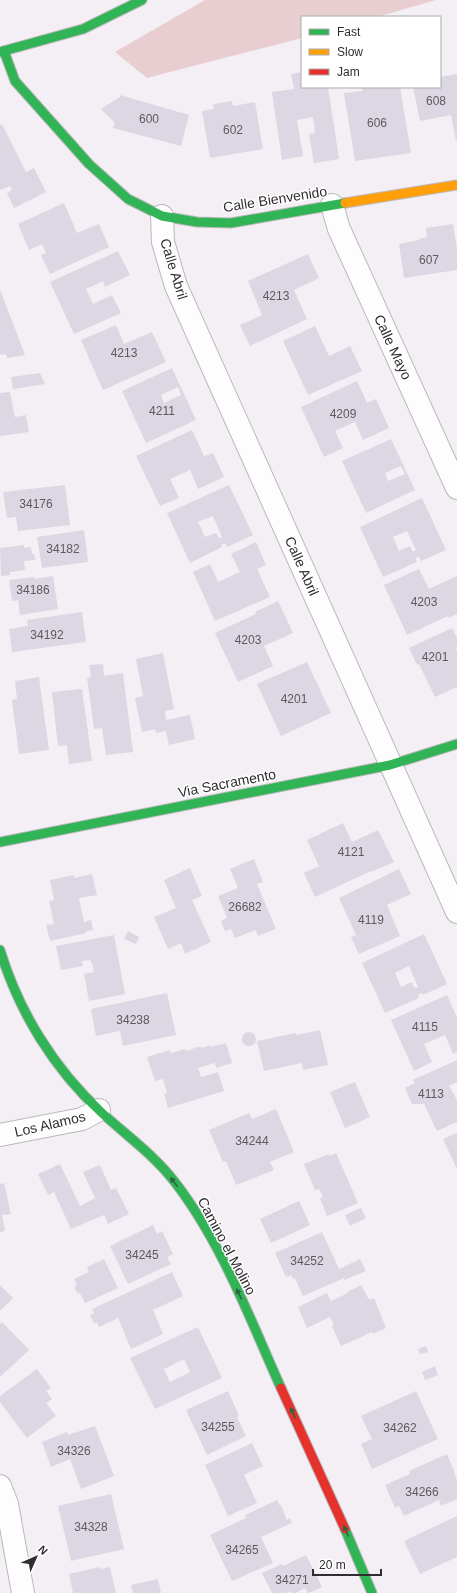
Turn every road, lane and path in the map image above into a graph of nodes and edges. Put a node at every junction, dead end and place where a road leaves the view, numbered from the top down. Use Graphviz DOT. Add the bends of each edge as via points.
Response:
graph roads {
  1 [pos="142,0"];
  2 [pos="2,51"];
  3 [pos="457,186"];
  4 [pos="332,204"];
  5 [pos="162,216"];
  6 [pos="457,488"];
  7 [pos="457,744"];
  8 [pos="390,765"];
  9 [pos="0,842"];
  10 [pos="457,912"];
  11 [pos="0,950"];
  12 [pos="99,1110"];
  13 [pos="0,1135"];
  14 [pos="0,1486"];
  15 [pos="23,1593"];
  16 [pos="372,1593"];
  1 -- 2 [label="street" via="83,29"];
  2 -- 5 [label="street, Calle Bienvenido" via="15,81 89,164 128,199"];
  3 -- 4 [label="street, Calle Bienvenido"];
  4 -- 5 [label="street, Calle Bienvenido" via="231,223 197,222"];
  4 -- 6 [label="street, Calle Mayo" via="339,229"];
  5 -- 8 [label="street, Calle Abril" via="162,242 176,286"];
  7 -- 8 [label="street, Via Sacramento"];
  8 -- 9 [label="street, Via Sacramento"];
  8 -- 10 [label="street, Calle Abril"];
  11 -- 12 [label="street, Camino el Molino" via="14,989 34,1026 61,1068"];
  12 -- 13 [label="street, Los Alamos" via="82,1119"];
  16 -- 12 [label="street, Camino el Molino, one-way" via="277,1377 213,1242 187,1199 160,1165"];
  14 -- 15 [label="street" via="7,1504"];
}
